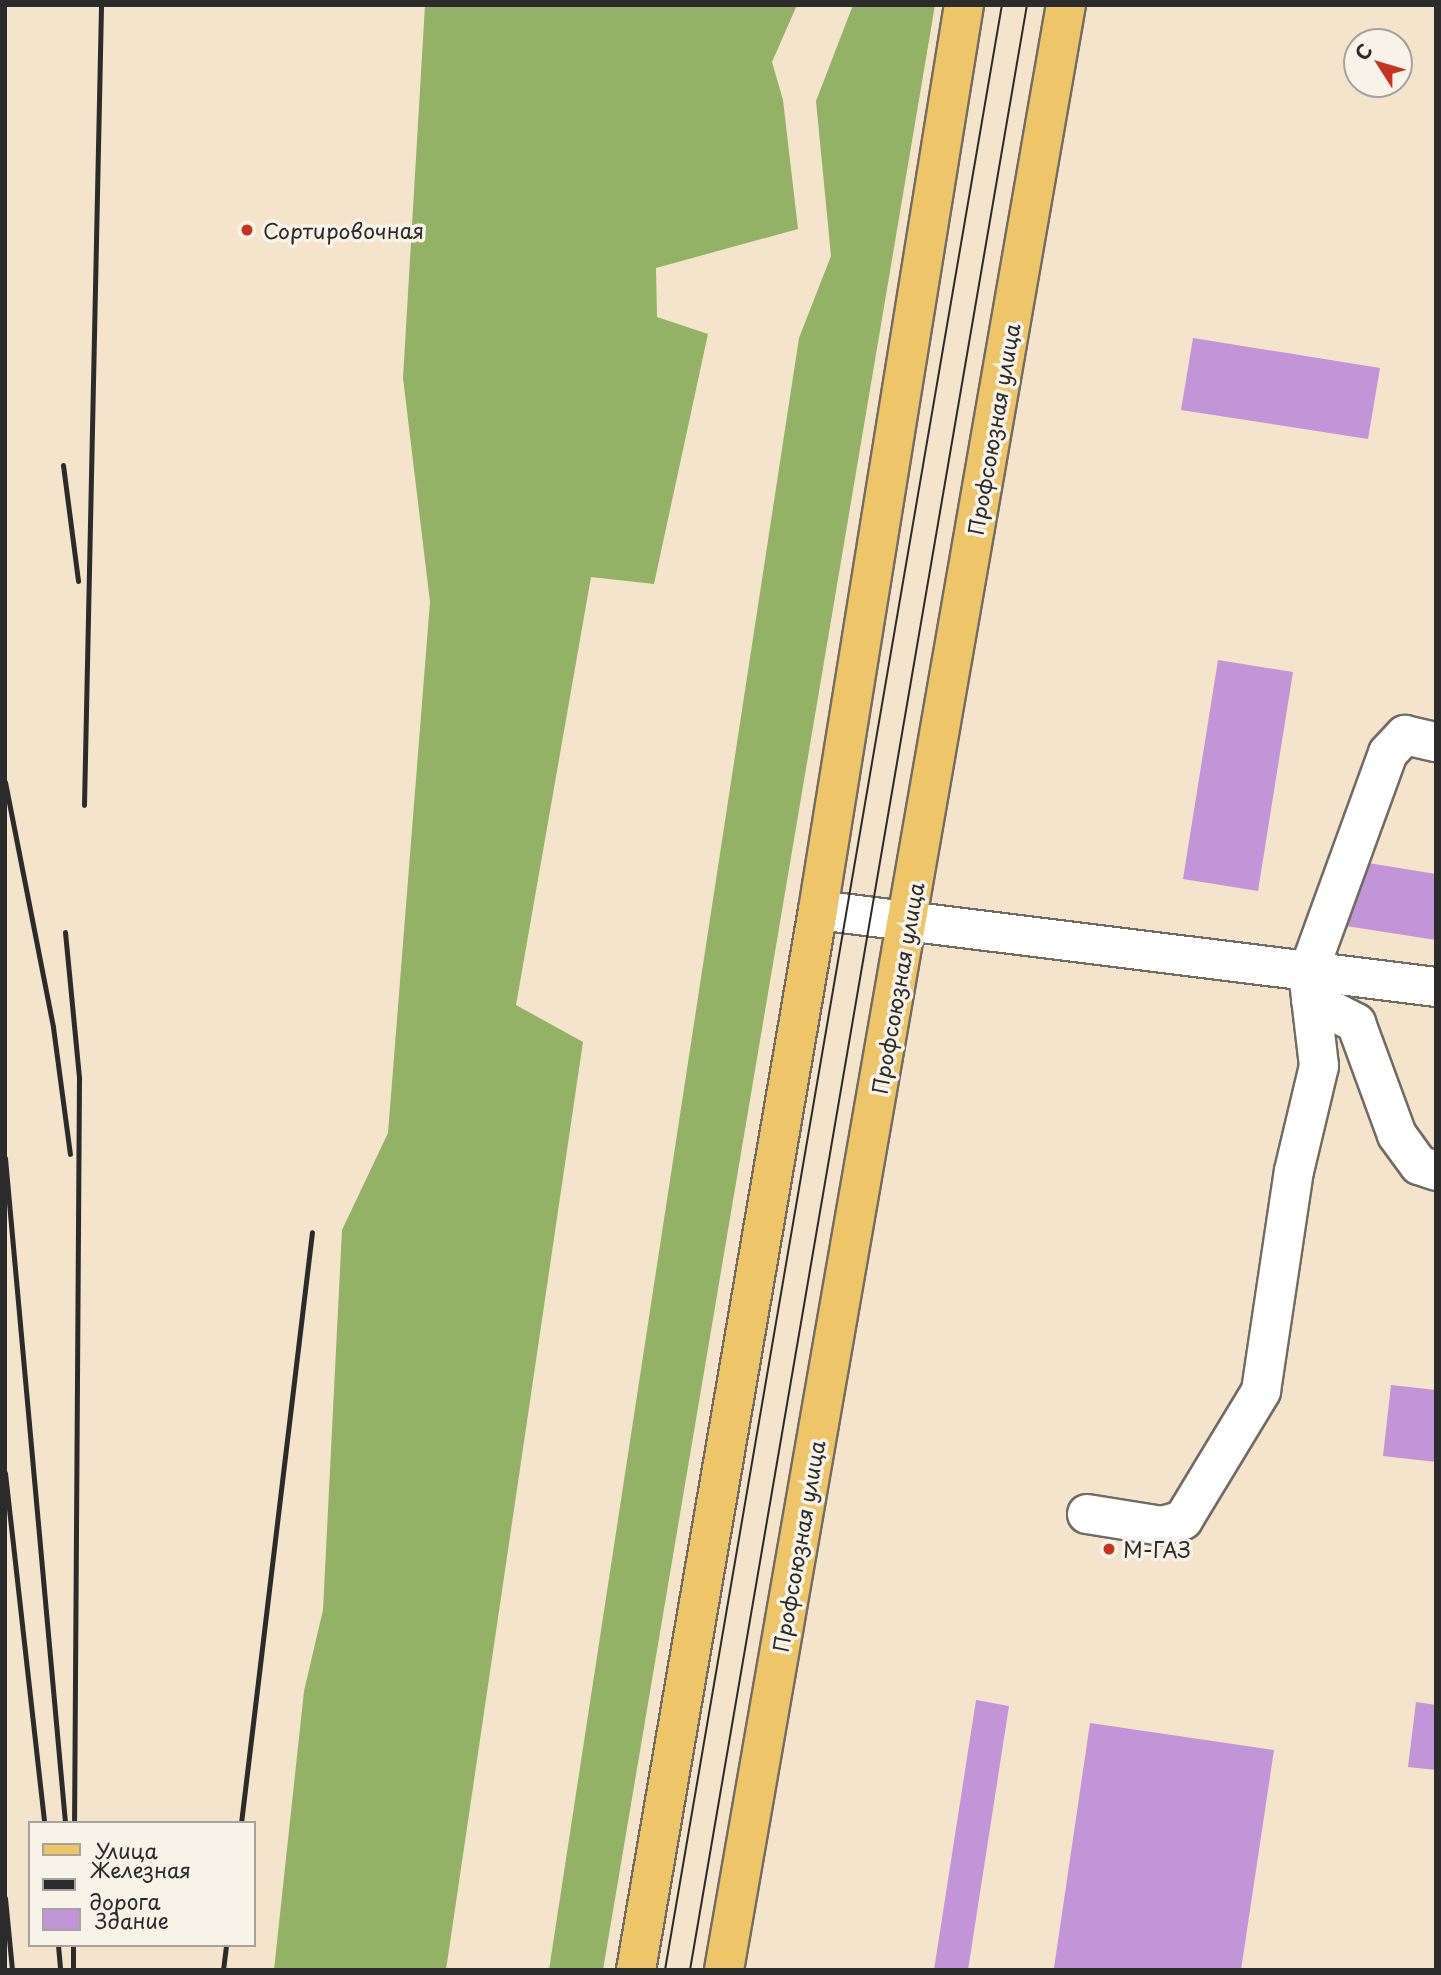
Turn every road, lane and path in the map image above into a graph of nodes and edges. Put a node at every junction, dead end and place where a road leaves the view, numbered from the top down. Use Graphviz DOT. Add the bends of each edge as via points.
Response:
graph roads {
  1 [pos="964,5"];
  2 [pos="1066,5"];
  3 [pos="1436,742"];
  4 [pos="818,910"];
  5 [pos="909,925"];
  6 [pos="1310,986"];
  7 [pos="1436,988"];
  8 [pos="1436,1171"];
  9 [pos="1087,1514"];
  10 [pos="636,1970"];
  11 [pos="724,1970"];
  1 -- 4 [label="main road"];
  2 -- 5 [label="main road, Профсоюзная улица"];
  3 -- 6 [label="street" via="1405,735 1388,753"];
  4 -- 5 [label="street"];
  4 -- 10 [label="main road"];
  5 -- 6 [label="street"];
  5 -- 11 [label="main road, Профсоюзная улица"];
  6 -- 7 [label="street"];
  6 -- 8 [label="street" via="1356,1023 1397,1135 1419,1165"];
  6 -- 9 [label="street" via="1319,1066 1294,1171 1261,1391 1183,1520 1162,1526"];
}
